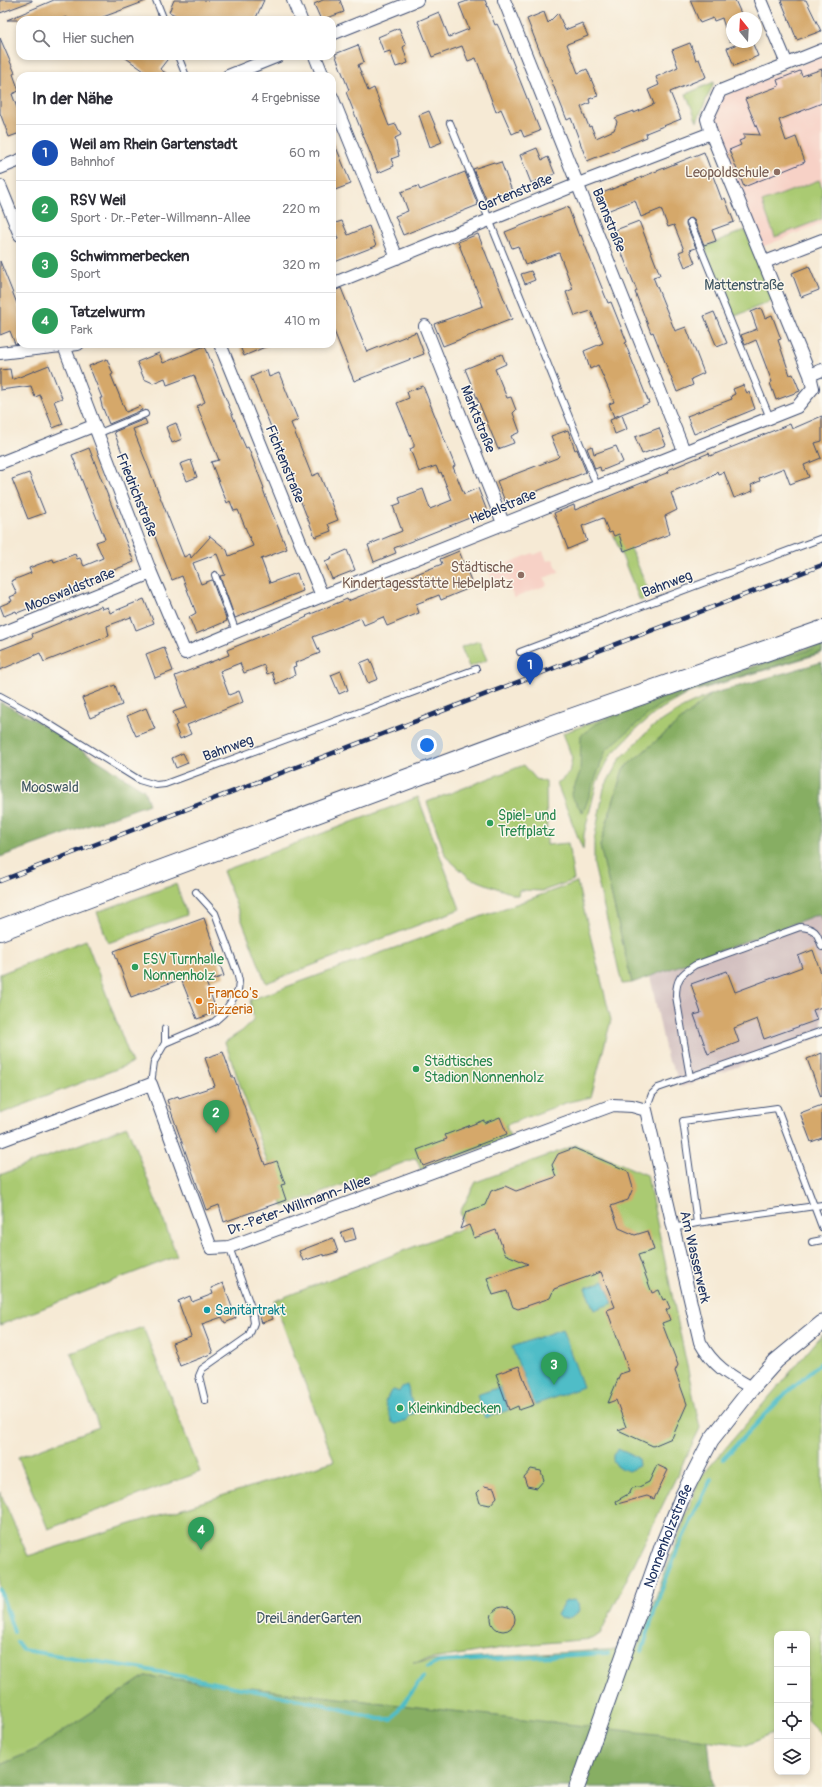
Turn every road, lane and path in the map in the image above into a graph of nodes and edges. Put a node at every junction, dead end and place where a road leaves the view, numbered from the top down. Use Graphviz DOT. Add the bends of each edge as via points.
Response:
graph roads {
  1 [pos="156,0"];
  2 [pos="293,0"];
  3 [pos="417,0"];
  4 [pos="504,0"];
  5 [pos="760,0"];
  6 [pos="162,16"];
  7 [pos="299,16"];
  8 [pos="336,32"];
  9 [pos="822,50"];
  10 [pos="180,60"];
  11 [pos="268,60"];
  12 [pos="318,60"];
  13 [pos="787,64"];
  14 [pos="184,72"];
  15 [pos="238,72"];
  16 [pos="322,72"];
  17 [pos="336,107"];
  18 [pos="450,123"];
  19 [pos="711,133"];
  20 [pos="16,162"];
  21 [pos="0,168"];
  22 [pos="578,184"];
  23 [pos="0,186"];
  24 [pos="489,220"];
  25 [pos="690,222"];
  26 [pos="16,225"];
  27 [pos="822,240"];
  28 [pos="397,258"];
  29 [pos="765,262"];
  30 [pos="336,282"];
  31 [pos="425,326"];
  32 [pos="46,348"];
  33 [pos="65,348"];
  34 [pos="222,348"];
  35 [pos="0,353"];
  36 [pos="822,370"];
  37 [pos="810,375"];
  38 [pos="145,414"];
  39 [pos="770,418"];
  40 [pos="95,430"];
  41 [pos="684,451"];
  42 [pos="0,463"];
  43 [pos="597,486"];
  44 [pos="503,523"];
  45 [pos="822,538"];
  46 [pos="151,573"];
  47 [pos="215,575"];
  48 [pos="322,596"];
  49 [pos="822,631"];
  50 [pos="236,632"];
  51 [pos="0,634"];
  52 [pos="520,652"];
  53 [pos="185,653"];
  54 [pos="476,669"];
  55 [pos="0,696"];
  56 [pos="196,892"];
  57 [pos="0,930"];
  58 [pos="822,947"];
  59 [pos="165,1029"];
  60 [pos="822,1031"];
  61 [pos="165,1043"];
  62 [pos="690,1077"];
  63 [pos="151,1084"];
  64 [pos="646,1110"];
  65 [pos="0,1141"];
  66 [pos="822,1205"];
  67 [pos="814,1206"];
  68 [pos="697,1223"];
  69 [pos="822,1227"];
  70 [pos="672,1228"];
  71 [pos="822,1240"];
  72 [pos="812,1242"];
  73 [pos="229,1247"];
  74 [pos="822,1323"];
  75 [pos="752,1388"];
  76 [pos="205,1401"];
  77 [pos="577,1787"];
  1 -- 6 [label="lane"];
  2 -- 7 [label="street"];
  3 -- 8 [label="street"];
  4 -- 22 [label="street, Bannstraße"];
  5 -- 13 [label="street"];
  9 -- 13 [label="street"];
  10 -- 14 [label="lane"];
  11 -- 15 [label="street"];
  12 -- 16 [label="street"];
  13 -- 19 [label="street" via="720,91 707,119"];
  17 -- 28 [label="street"];
  18 -- 24 [label="lane"];
  19 -- 22 [label="street, Gartenstraße"];
  19 -- 29 [label="street"];
  20 -- 21 [label="street"];
  22 -- 24 [label="street, Gartenstraße"];
  22 -- 41 [label="street, Bannstraße"];
  23 -- 26 [label="street"];
  24 -- 28 [label="street, Gartenstraße"];
  24 -- 43 [label="lane"];
  25 -- 39 [label="lane"];
  27 -- 29 [label="street"];
  28 -- 30 [label="street, Gartenstraße"];
  29 -- 37 [label="street"];
  31 -- 44 [label="street, Marktstraße"];
  32 -- 35 [label="street"];
  33 -- 40 [label="street, Friedrichstraße"];
  34 -- 48 [label="street, Fichtenstraße"];
  36 -- 37 [label="street"];
  37 -- 39 [label="street, Hebelstraße" via="813,388 797,407"];
  38 -- 40 [label="lane"];
  39 -- 41 [label="street, Hebelstraße"];
  40 -- 42 [label="street"];
  40 -- 46 [label="street, Friedrichstraße"];
  41 -- 43 [label="street, Hebelstraße"];
  43 -- 44 [label="street, Hebelstraße"];
  44 -- 48 [label="street, Hebelstraße"];
  45 -- 52 [label="lane, Bahnweg"];
  46 -- 51 [label="street, Mooswaldstraße"];
  46 -- 53 [label="street, Friedrichstraße"];
  47 -- 50 [label="lane"];
  48 -- 50 [label="street, Hebelstraße"];
  49 -- 57 [label="main road" via="551,726"];
  50 -- 53 [label="street, Hebelstraße"];
  54 -- 55 [label="lane, Bahnweg" via="165,784 156,785 139,780"];
  56 -- 61 [label="lane" via="215,913 237,972 238,991 223,1014 214,1022"];
  58 -- 62 [label="lane" via="817,934 810,927 800,927 695,965 683,972 676,984 676,996"];
  59 -- 61 [label="lane"];
  60 -- 62 [label="lane"];
  61 -- 63 [label="lane" via="154,1062"];
  62 -- 64 [label="lane" via="658,1088 652,1094"];
  63 -- 65 [label="street"];
  63 -- 73 [label="street, Dr.-Peter-Willmann-Allee" via="210,1248"];
  64 -- 70 [label="street, Am Wasserwerk"];
  64 -- 73 [label="street, Dr.-Peter-Willmann-Allee" via="613,1105"];
  66 -- 67 [label="lane"];
  67 -- 68 [label="lane"];
  67 -- 68 [label="lane" via="777,1108 722,1115 683,1121"];
  67 -- 69 [label="lane"];
  68 -- 70 [label="lane"];
  70 -- 75 [label="street, Am Wasserwerk" via="700,1342 707,1355 724,1372"];
  71 -- 72 [label="lane"];
  73 -- 76 [label="lane" via="252,1310 254,1323 249,1336 202,1369 198,1376"];
  74 -- 75 [label="street, Nonnenholzstraße" via="776,1361"];
  75 -- 77 [label="street, Nonnenholzstraße" via="711,1440 683,1495 654,1569"];
}
